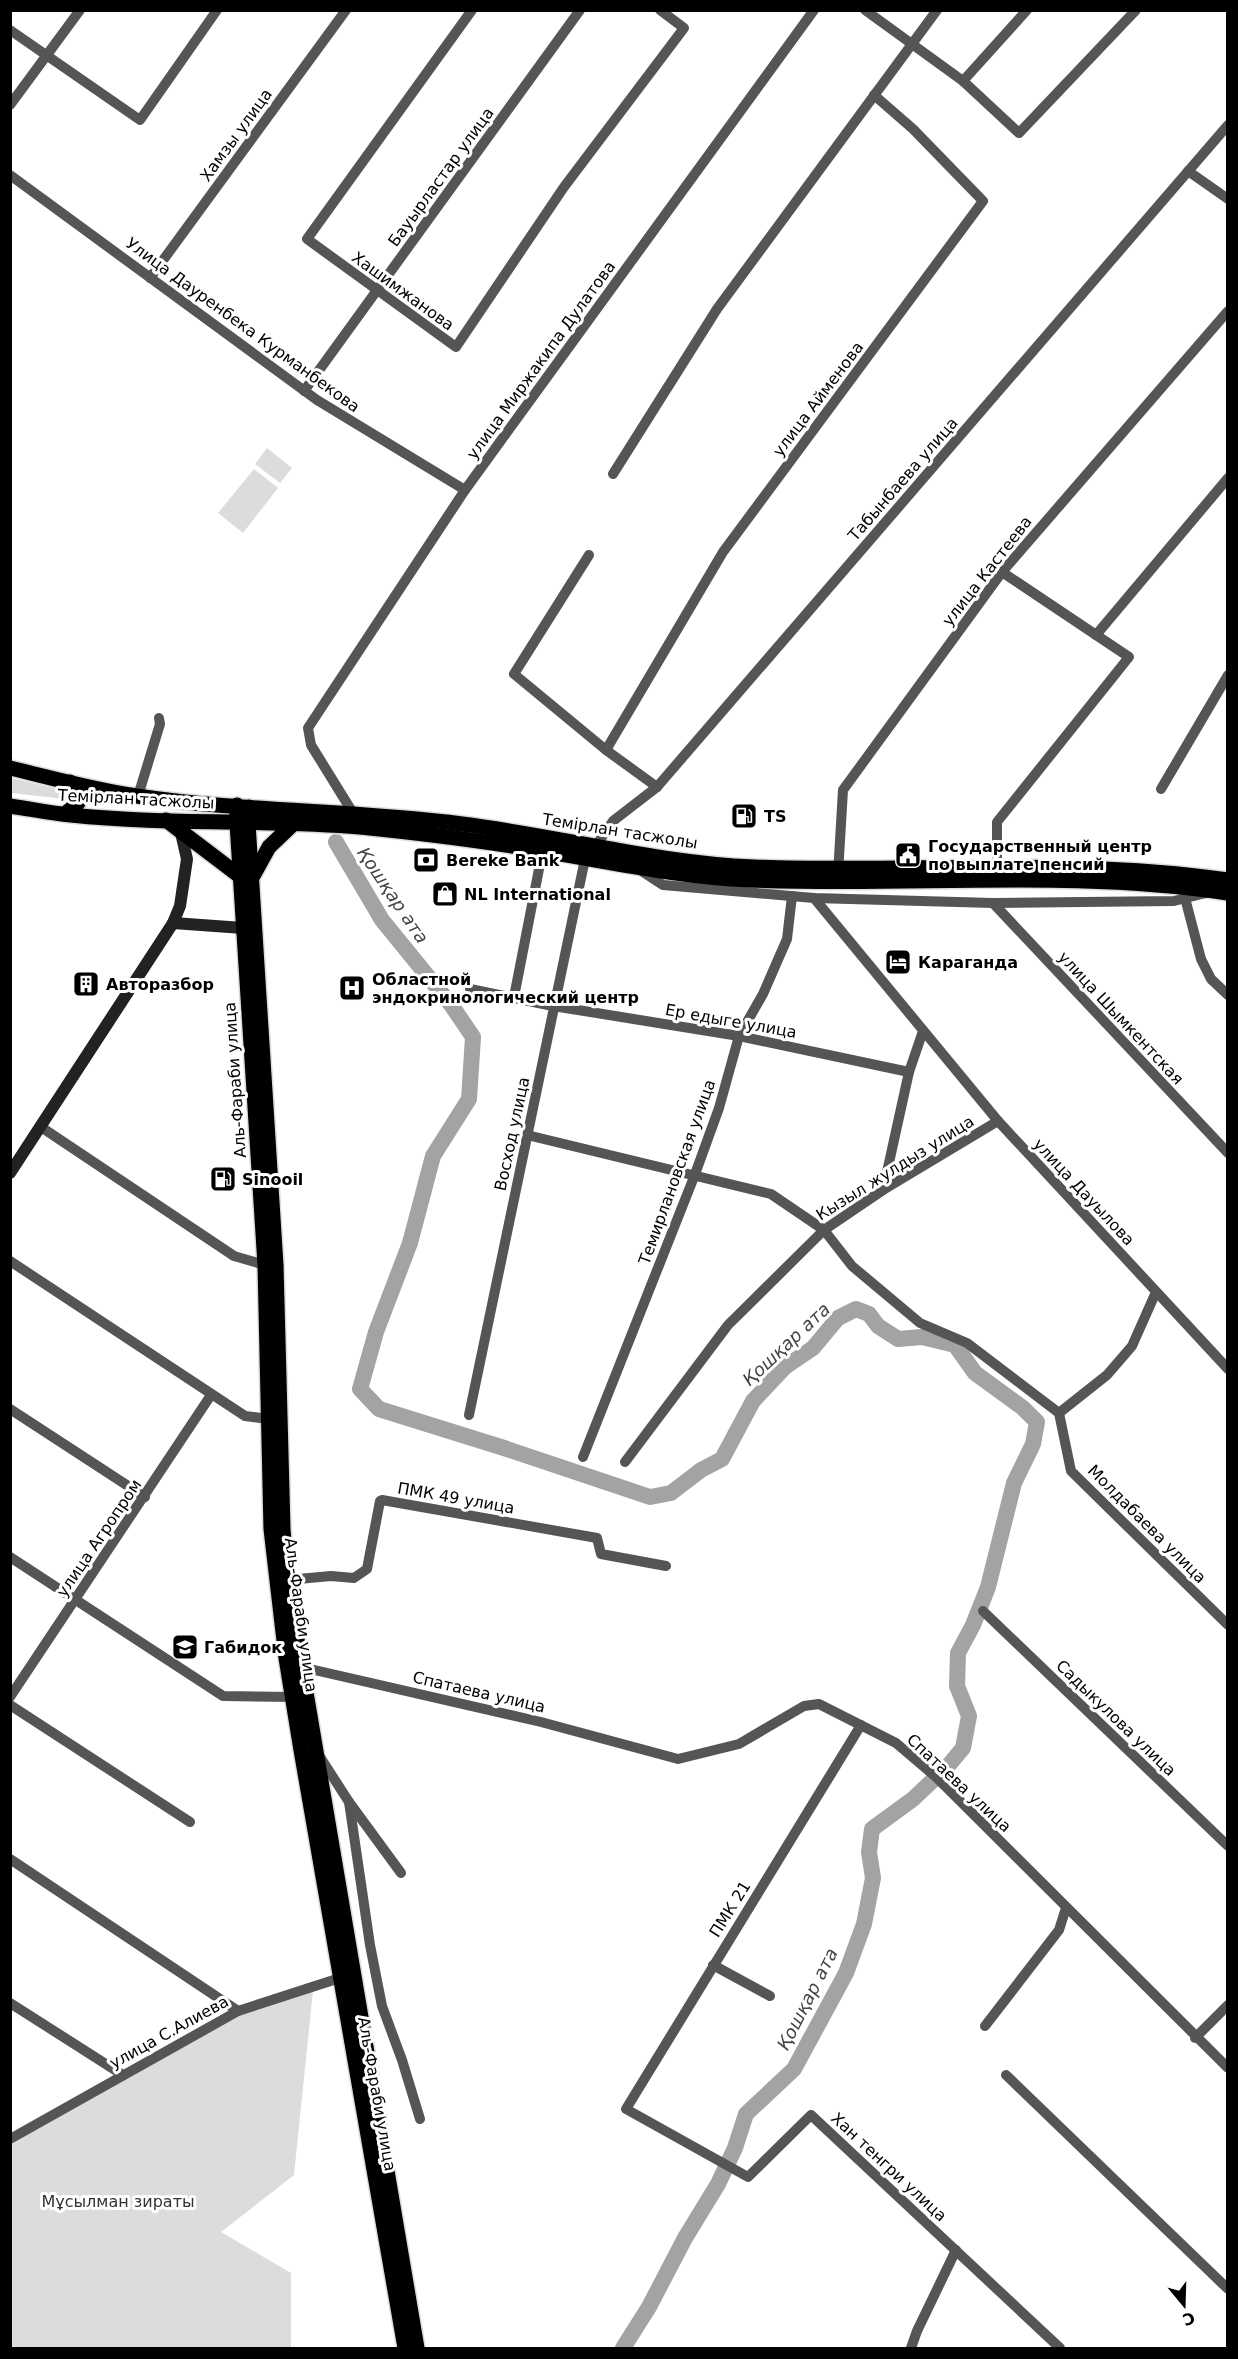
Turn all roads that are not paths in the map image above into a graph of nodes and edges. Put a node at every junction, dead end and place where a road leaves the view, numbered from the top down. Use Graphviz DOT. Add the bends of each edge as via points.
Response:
graph roads {
  1 [pos="80,10"];
  2 [pos="217,10"];
  3 [pos="346,10"];
  4 [pos="472,10"];
  5 [pos="580,10"];
  6 [pos="660,10"];
  7 [pos="814,10"];
  8 [pos="865,10"];
  9 [pos="937,10"];
  10 [pos="1027,10"];
  11 [pos="1136,10"];
  12 [pos="10,30"];
  13 [pos="913,43"];
  14 [pos="46,56"];
  15 [pos="963,81"];
  16 [pos="874,96"];
  17 [pos="10,105"];
  18 [pos="1227,124"];
  19 [pos="1188,171"];
  20 [pos="10,175"];
  21 [pos="1227,199"];
  22 [pos="150,278"];
  23 [pos="377,291"];
  24 [pos="1227,311"];
  25 [pos="304,391"];
  26 [pos="613,474"];
  27 [pos="1227,478"];
  28 [pos="465,490"];
  29 [pos="589,555"];
  30 [pos="1002,572"];
  31 [pos="1096,635"];
  32 [pos="1227,675"];
  33 [pos="159,718"];
  34 [pos="606,750"];
  35 [pos="10,768"];
  36 [pos="70,782"];
  37 [pos="657,787"];
  38 [pos="1161,789"];
  39 [pos="138,796"];
  40 [pos="10,806"];
  41 [pos="243,806"];
  42 [pos="353,813"];
  43 [pos="65,814"];
  44 [pos="166,820"];
  45 [pos="242,823"];
  46 [pos="292,825"];
  47 [pos="181,833"];
  48 [pos="595,847"];
  49 [pos="585,859"];
  50 [pos="997,867"];
  51 [pos="637,868"];
  52 [pos="539,869"];
  53 [pos="838,875"];
  54 [pos="247,876"];
  55 [pos="1227,880"];
  56 [pos="1220,892"];
  57 [pos="792,896"];
  58 [pos="814,898"];
  59 [pos="1185,898"];
  60 [pos="993,903"];
  61 [pos="172,923"];
  62 [pos="243,928"];
  63 [pos="470,988"];
  64 [pos="1227,995"];
  65 [pos="514,997"];
  66 [pos="553,1006"];
  67 [pos="923,1031"];
  68 [pos="739,1036"];
  69 [pos="909,1072"];
  70 [pos="998,1121"];
  71 [pos="40,1127"];
  72 [pos="527,1135"];
  73 [pos="1227,1153"];
  74 [pos="10,1173"];
  75 [pos="694,1177"];
  76 [pos="883,1190"];
  77 [pos="824,1230"];
  78 [pos="10,1261"];
  79 [pos="265,1265"];
  80 [pos="1156,1292"];
  81 [pos="1227,1369"];
  82 [pos="211,1395"];
  83 [pos="10,1409"];
  84 [pos="1059,1413"];
  85 [pos="469,1415"];
  86 [pos="269,1419"];
  87 [pos="583,1457"];
  88 [pos="625,1462"];
  89 [pos="145,1497"];
  90 [pos="10,1557"];
  91 [pos="666,1566"];
  92 [pos="287,1580"];
  93 [pos="76,1600"];
  94 [pos="983,1611"];
  95 [pos="1227,1625"];
  96 [pos="294,1666"];
  97 [pos="10,1697"];
  98 [pos="294,1697"];
  99 [pos="10,1706"];
  100 [pos="861,1725"];
  101 [pos="314,1749"];
  102 [pos="349,1802"];
  103 [pos="190,1822"];
  104 [pos="1227,1846"];
  105 [pos="10,1859"];
  106 [pos="401,1872"];
  107 [pos="1066,1908"];
  108 [pos="713,1965"];
  109 [pos="346,1976"];
  110 [pos="770,1996"];
  111 [pos="10,2003"];
  112 [pos="1227,2005"];
  113 [pos="238,2011"];
  114 [pos="985,2026"];
  115 [pos="1196,2038"];
  116 [pos="1227,2068"];
  117 [pos="123,2075"];
  118 [pos="1006,2075"];
  119 [pos="626,2109"];
  120 [pos="420,2119"];
  121 [pos="10,2139"];
  122 [pos="956,2250"];
  123 [pos="1227,2289"];
  124 [pos="405,2349"];
  125 [pos="417,2349"];
  126 [pos="911,2349"];
  127 [pos="1060,2349"];
  1 -- 14 [label="street"];
  2 -- 14 [label="street" via="140,120"];
  3 -- 22 [label="street, Хамзы улица"];
  4 -- 23 [label="street, Хашимжанова" via="307,239"];
  5 -- 23 [label="street, Бауырластар улица"];
  6 -- 23 [label="street, Хашимжанова" via="684,28 564,187 456,347"];
  7 -- 28 [label="street, улица Миржакипа Дулатова"];
  8 -- 13 [label="street"];
  9 -- 13 [label="street"];
  10 -- 15 [label="street"];
  11 -- 15 [label="street" via="1019,133"];
  12 -- 14 [label="street"];
  13 -- 15 [label="street"];
  13 -- 16 [label="street"];
  14 -- 17 [label="street"];
  16 -- 26 [label="street" via="717,309"];
  16 -- 34 [label="street, улица Айменова" via="913,129 983,201 723,552"];
  18 -- 19 [label="street, Табынбаева улица"];
  19 -- 21 [label="street"];
  19 -- 37 [label="street, Табынбаева улица"];
  20 -- 22 [label="street, Улица Дауренбека Курманбекова"];
  22 -- 25 [label="street, Улица Дауренбека Курманбекова"];
  23 -- 25 [label="street, Бауырластар улица"];
  24 -- 30 [label="street, улица Кастеева"];
  25 -- 28 [label="street, Улица Дауренбека Курманбекова"];
  27 -- 31 [label="street"];
  28 -- 42 [label="street, улица Миржакипа Дулатова" via="308,728 311,745"];
  29 -- 34 [label="street" via="514,674"];
  30 -- 31 [label="street"];
  30 -- 53 [label="street, улица Кастеева" via="843,790"];
  31 -- 50 [label="street" via="1128,657 998,822"];
  32 -- 38 [label="street"];
  33 -- 39 [label="street"];
  34 -- 37 [label="street"];
  35 -- 36 [label="main road, Темірлан тасжолы"];
  36 -- 39 [label="main road, Темірлан тасжолы"];
  36 -- 43 [label="main road" via="78,803"];
  37 -- 48 [label="street, Табынбаева улица" via="613,821"];
  39 -- 41 [label="main road, Темірлан тасжолы"];
  40 -- 43 [label="main road, Темірлан тасжолы"];
  41 -- 42 [label="main road, Темірлан тасжолы"];
  41 -- 45 [label="main road, Аль-Фараби улица"];
  42 -- 48 [label="main road, Темірлан тасжолы" via="462,824"];
  43 -- 44 [label="main road, Темірлан тасжолы"];
  44 -- 45 [label="main road, Темірлан тасжолы"];
  44 -- 47 [label="main road"];
  45 -- 46 [label="main road, Темірлан тасжолы"];
  45 -- 54 [label="main road, Аль-Фараби улица"];
  46 -- 49 [label="main road, Темірлан тасжолы" via="460,838"];
  46 -- 54 [label="main road"];
  47 -- 54 [label="main road"];
  47 -- 61 [label="main road" via="187,859 180,906"];
  48 -- 53 [label="main road, Темірлан тасжолы" via="651,857"];
  49 -- 51 [label="main road, Темірлан тасжолы"];
  49 -- 66 [label="street, Восход улица"];
  50 -- 53 [label="main road, Темірлан тасжолы"];
  50 -- 55 [label="main road, Темірлан тасжолы" via="1137,869"];
  51 -- 53 [label="main road, Темірлан тасжолы" via="744,880"];
  51 -- 57 [label="street" via="663,885"];
  52 -- 65 [label="street"];
  53 -- 56 [label="main road, Темірлан тасжолы" via="1136,883"];
  54 -- 62 [label="main road, Аль-Фараби улица"];
  54 -- 92 [label="main road, Аль-Фараби улица" via="276,1265"];
  56 -- 59 [label="street"];
  57 -- 58 [label="street"];
  57 -- 68 [label="street, Темирлановская улица" via="787,939"];
  58 -- 60 [label="street"];
  58 -- 67 [label="street, улица Дауылова"];
  59 -- 60 [label="street"];
  59 -- 64 [label="street" via="1201,959 1211,979"];
  60 -- 73 [label="street, улица Шымкентская"];
  61 -- 62 [label="main road"];
  61 -- 71 [label="main road"];
  62 -- 79 [label="main road, Аль-Фараби улица"];
  63 -- 65 [label="street, Ер едыге улица"];
  65 -- 66 [label="street, Ер едыге улица"];
  66 -- 68 [label="street, Ер едыге улица"];
  66 -- 72 [label="street, Восход улица"];
  67 -- 69 [label="street"];
  67 -- 70 [label="street, улица Дауылова"];
  68 -- 69 [label="street, Ер едыге улица"];
  68 -- 75 [label="street, Темирлановская улица"];
  69 -- 76 [label="street"];
  70 -- 76 [label="street, Кызыл жулдыз улица"];
  70 -- 80 [label="street, улица Дауылова"];
  71 -- 74 [label="main road"];
  71 -- 79 [label="street" via="234,1256"];
  72 -- 75 [label="street"];
  72 -- 85 [label="street, Восход улица"];
  75 -- 77 [label="street" via="771,1194"];
  75 -- 87 [label="street, Темирлановская улица"];
  76 -- 77 [label="street, Кызыл жулдыз улица"];
  77 -- 84 [label="street" via="852,1266 921,1323 967,1343"];
  77 -- 88 [label="street, Кызыл жулдыз улица" via="728,1325"];
  78 -- 82 [label="street"];
  79 -- 86 [label="main road, Аль-Фараби улица"];
  80 -- 81 [label="street, улица Дауылова"];
  80 -- 84 [label="street" via="1132,1346 1107,1375"];
  82 -- 86 [label="street" via="245,1416"];
  82 -- 89 [label="street, улица Агропром"];
  83 -- 89 [label="street"];
  84 -- 95 [label="street, Молдабаева улица" via="1071,1471"];
  86 -- 96 [label="main road, Аль-Фараби улица" via="271,1529"];
  89 -- 93 [label="street, улица Агропром"];
  90 -- 93 [label="street"];
  91 -- 92 [label="street, ПМК 49 улица" via="601,1554 597,1538 382,1500 367,1569 362,1574 354,1578"];
  92 -- 96 [label="main road, Аль-Фараби улица"];
  93 -- 97 [label="street, улица Агропром"];
  93 -- 98 [label="street" via="223,1696"];
  94 -- 104 [label="street, Садыкулова улица"];
  96 -- 98 [label="main road, Аль-Фараби улица"];
  96 -- 100 [label="street, Спатаева улица" via="542,1722 678,1759 739,1744 804,1706 819,1704"];
  96 -- 101 [label="main road, Аль-Фараби улица"];
  98 -- 109 [label="main road, Аль-Фараби улица"];
  99 -- 103 [label="street"];
  100 -- 107 [label="street, Спатаева улица" via="896,1743 936,1777"];
  100 -- 108 [label="street, ПМК 21"];
  101 -- 102 [label="street"];
  101 -- 109 [label="main road, Аль-Фараби улица"];
  102 -- 106 [label="street"];
  102 -- 120 [label="street" via="382,2006"];
  105 -- 113 [label="street"];
  107 -- 114 [label="street" via="1059,1930"];
  107 -- 115 [label="street, Спатаева улица"];
  108 -- 110 [label="street"];
  108 -- 119 [label="street, ПМК 21"];
  109 -- 113 [label="street, улица С.Алиева"];
  109 -- 124 [label="main road, Аль-Фараби улица"];
  109 -- 125 [label="main road, Аль-Фараби улица"];
  111 -- 117 [label="street"];
  112 -- 115 [label="street"];
  113 -- 117 [label="street, улица С.Алиева"];
  115 -- 116 [label="street, Спатаева улица"];
  117 -- 121 [label="street, улица С.Алиева"];
  118 -- 123 [label="street"];
  119 -- 122 [label="street, Хан тенгри улица" via="747,2177 811,2115"];
  122 -- 126 [label="street"];
  122 -- 127 [label="street, Хан тенгри улица"];
}
